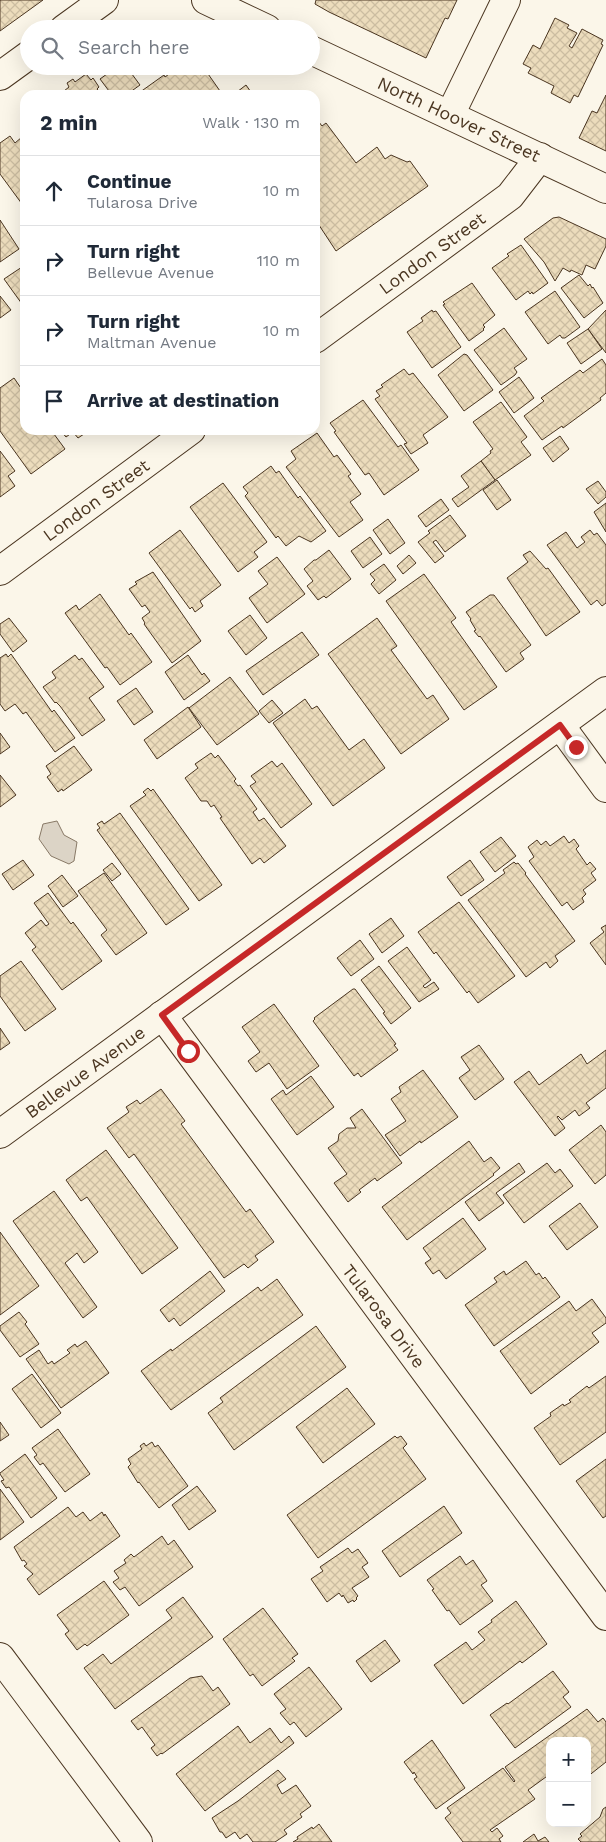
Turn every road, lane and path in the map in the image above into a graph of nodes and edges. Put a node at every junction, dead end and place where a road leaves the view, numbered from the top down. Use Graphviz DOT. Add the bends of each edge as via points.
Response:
graph roads {
  1 [pos="104,0"];
  2 [pos="206,0"];
  3 [pos="506,0"];
  4 [pos="76,20"];
  5 [pos="248,20"];
  6 [pos="320,54"];
  7 [pos="20,62"];
  8 [pos="0,76"];
  9 [pos="450,115"];
  10 [pos="540,157"];
  11 [pos="606,189"];
  12 [pos="320,335"];
  13 [pos="185,435"];
  14 [pos="0,571"];
  15 [pos="606,691"];
  16 [pos="560,725"];
  17 [pos="606,788"];
  18 [pos="162,1015"];
  19 [pos="0,1134"];
  20 [pos="606,1616"];
  21 [pos="0,1657"];
  22 [pos="138,1842"];
  1 -- 4 [label="street"];
  2 -- 5 [label="street"];
  3 -- 9 [label="street"];
  6 -- 9 [label="street, North Hoover Street"];
  7 -- 8 [label="street"];
  9 -- 10 [label="street, North Hoover Street"];
  10 -- 11 [label="street, North Hoover Street"];
  10 -- 12 [label="street, London Street" via="510,196"];
  13 -- 14 [label="street, London Street"];
  15 -- 16 [label="street, Bellevue Avenue"];
  16 -- 17 [label="street"];
  16 -- 18 [label="street, Bellevue Avenue"];
  18 -- 19 [label="street, Bellevue Avenue"];
  18 -- 20 [label="street, Tularosa Drive"];
  21 -- 22 [label="street"];
}
